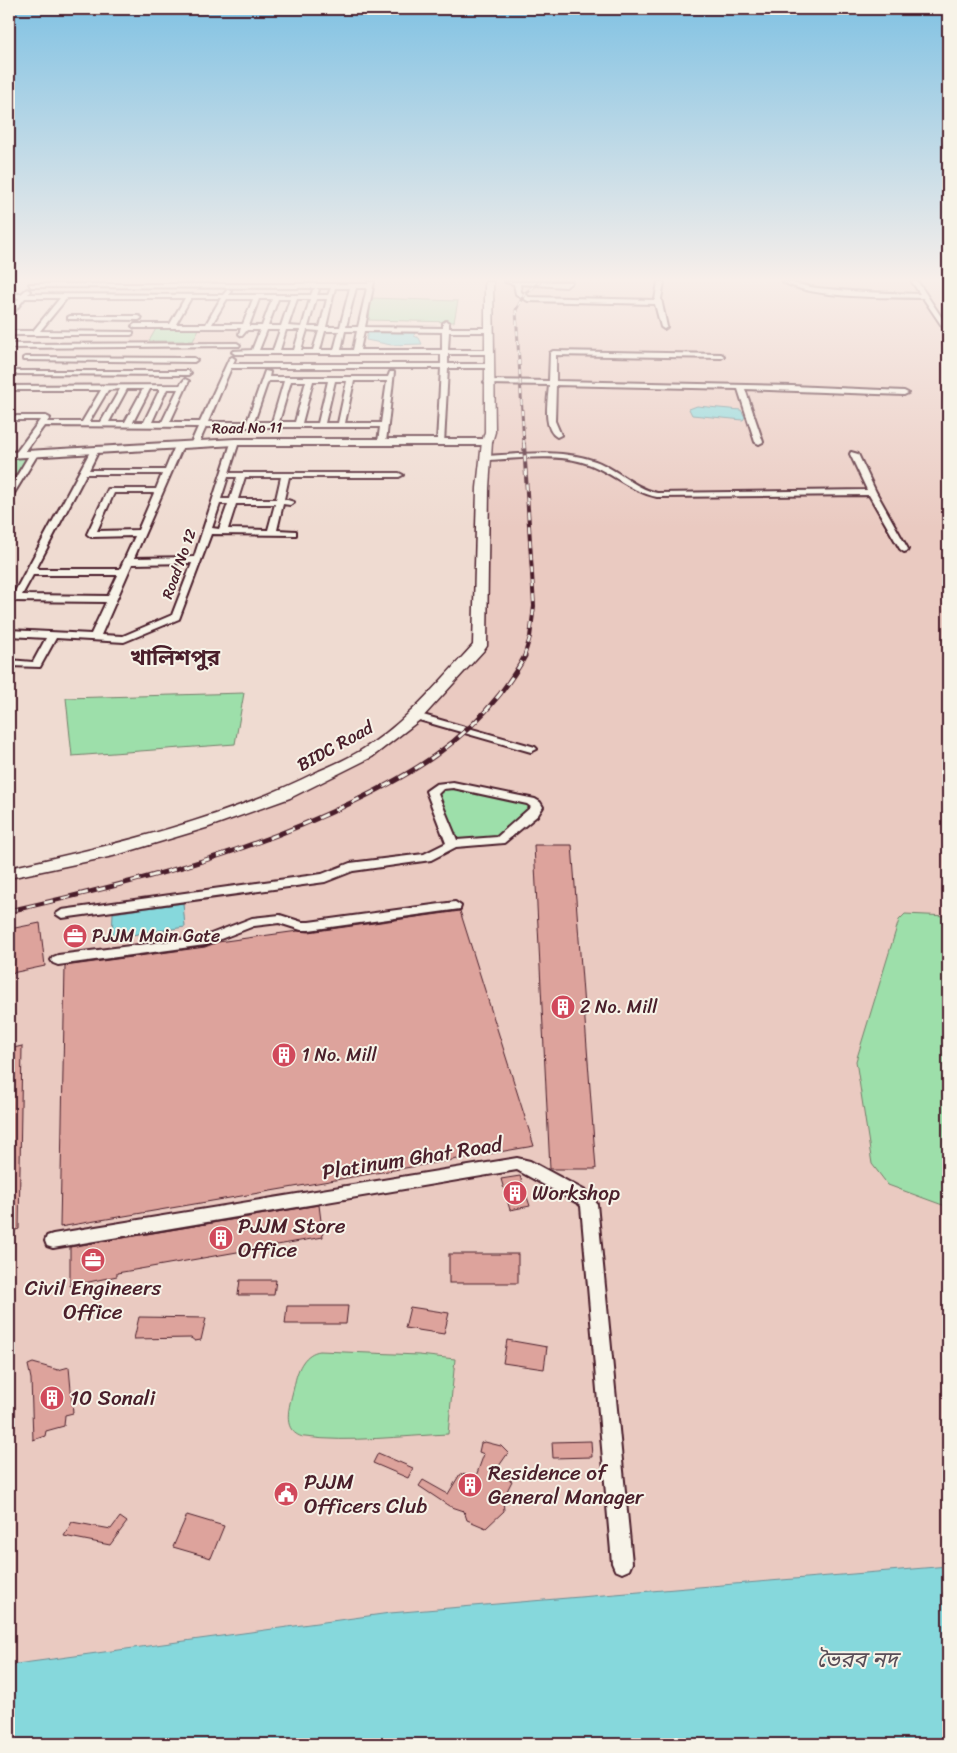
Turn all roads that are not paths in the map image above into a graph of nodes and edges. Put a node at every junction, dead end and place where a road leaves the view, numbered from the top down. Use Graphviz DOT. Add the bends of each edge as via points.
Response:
graph roads {
  1 [pos="22,364"];
  2 [pos="192,364"];
  3 [pos="553,364"];
  4 [pos="229,366"];
  5 [pos="393,366"];
  6 [pos="444,366"];
  7 [pos="486,366"];
  8 [pos="269,367"];
  9 [pos="188,372"];
  10 [pos="17,373"];
  11 [pos="265,379"];
  12 [pos="288,379"];
  13 [pos="310,379"];
  14 [pos="332,379"];
  15 [pos="351,379"];
  16 [pos="391,379"];
  17 [pos="488,382"];
  18 [pos="553,382"];
  19 [pos="106,387"];
  20 [pos="125,387"];
  21 [pos="148,387"];
  22 [pos="165,387"];
  23 [pos="182,387"];
  24 [pos="741,387"];
  25 [pos="9,388"];
  26 [pos="904,393"];
  27 [pos="9,418"];
  28 [pos="40,424"];
  29 [pos="84,424"];
  30 [pos="104,424"];
  31 [pos="128,424"];
  32 [pos="148,424"];
  33 [pos="165,424"];
  34 [pos="202,424"];
  35 [pos="250,424"];
  36 [pos="275,424"];
  37 [pos="298,424"];
  38 [pos="321,424"];
  39 [pos="341,424"];
  40 [pos="384,425"];
  41 [pos="557,435"];
  42 [pos="235,442"];
  43 [pos="382,442"];
  44 [pos="441,442"];
  45 [pos="487,442"];
  46 [pos="759,442"];
  47 [pos="194,445"];
  48 [pos="179,446"];
  49 [pos="95,450"];
  50 [pos="19,454"];
  51 [pos="34,454"];
  52 [pos="854,454"];
  53 [pos="9,455"];
  54 [pos="487,458"];
  55 [pos="83,472"];
  56 [pos="167,472"];
  57 [pos="286,474"];
  58 [pos="225,475"];
  59 [pos="242,475"];
  60 [pos="398,475"];
  61 [pos="159,491"];
  62 [pos="872,492"];
  63 [pos="9,496"];
  64 [pos="217,501"];
  65 [pos="233,501"];
  66 [pos="285,502"];
  67 [pos="208,531"];
  68 [pos="223,531"];
  69 [pos="141,533"];
  70 [pos="272,533"];
  71 [pos="293,533"];
  72 [pos="904,549"];
  73 [pos="129,560"];
  74 [pos="198,560"];
  75 [pos="30,572"];
  76 [pos="124,572"];
  77 [pos="12,598"];
  78 [pos="112,599"];
  79 [pos="9,633"];
  80 [pos="54,635"];
  81 [pos="96,638"];
  82 [pos="9,663"];
  83 [pos="36,665"];
  84 [pos="9,670"];
  85 [pos="416,716"];
  86 [pos="531,748"];
  87 [pos="453,844"];
  88 [pos="9,873"];
  89 [pos="455,906"];
  90 [pos="62,914"];
  91 [pos="58,960"];
  92 [pos="53,1240"];
  93 [pos="622,1563"];
  1 -- 10 [label="street"];
  2 -- 9 [label="street"];
  3 -- 18 [label="street"];
  4 -- 5 [label="street"];
  4 -- 34 [label="street"];
  5 -- 6 [label="street"];
  5 -- 16 [label="street"];
  6 -- 7 [label="street"];
  6 -- 44 [label="street"];
  7 -- 17 [label="main road, BIDC Road"];
  7 -- 45 [label="main road, BIDC Road" via="484,432"];
  8 -- 11 [label="street"];
  9 -- 10 [label="street"];
  9 -- 23 [label="street"];
  10 -- 25 [label="street"];
  11 -- 12 [label="street"];
  11 -- 35 [label="street"];
  12 -- 13 [label="street"];
  12 -- 36 [label="street"];
  13 -- 14 [label="street"];
  13 -- 37 [label="street"];
  14 -- 15 [label="street"];
  14 -- 38 [label="street"];
  15 -- 16 [label="street"];
  15 -- 39 [label="street"];
  16 -- 40 [label="street"];
  17 -- 18 [label="street"];
  17 -- 45 [label="main road, BIDC Road" via="490,432"];
  18 -- 24 [label="street"];
  18 -- 41 [label="street" via="550,421"];
  19 -- 20 [label="street"];
  19 -- 25 [label="street"];
  19 -- 29 [label="street"];
  20 -- 21 [label="street"];
  20 -- 30 [label="street"];
  21 -- 22 [label="street"];
  21 -- 31 [label="street"];
  22 -- 23 [label="street"];
  22 -- 32 [label="street"];
  23 -- 33 [label="street"];
  24 -- 26 [label="street"];
  24 -- 46 [label="street"];
  27 -- 28 [label="street" via="46,418"];
  28 -- 29 [label="street"];
  28 -- 50 [label="street"];
  29 -- 30 [label="street"];
  30 -- 31 [label="street"];
  31 -- 32 [label="street"];
  32 -- 33 [label="street"];
  33 -- 34 [label="street"];
  34 -- 35 [label="street"];
  34 -- 47 [label="street"];
  35 -- 36 [label="street"];
  36 -- 37 [label="street"];
  37 -- 38 [label="street"];
  38 -- 39 [label="street"];
  39 -- 40 [label="street"];
  40 -- 43 [label="street"];
  42 -- 43 [label="street, Road No 11"];
  42 -- 47 [label="street, Road No 11"];
  42 -- 58 [label="street, Road No 12"];
  43 -- 44 [label="street, Road No 11"];
  44 -- 45 [label="street, Road No 11"];
  45 -- 54 [label="main road, BIDC Road"];
  47 -- 48 [label="street, Road No 11"];
  48 -- 49 [label="street, Road No 11"];
  48 -- 56 [label="street"];
  49 -- 51 [label="street, Road No 11"];
  49 -- 55 [label="street"];
  50 -- 51 [label="street, Road No 11"];
  50 -- 53 [label="street, Road No 11"];
  51 -- 63 [label="street"];
  52 -- 62 [label="street"];
  54 -- 62 [label="street" via="572,458 593,463 644,494 658,496"];
  54 -- 85 [label="main road, BIDC Road" via="483,488 480,646"];
  55 -- 56 [label="street"];
  55 -- 75 [label="street"];
  56 -- 61 [label="street"];
  57 -- 59 [label="street"];
  57 -- 60 [label="street"];
  57 -- 66 [label="street"];
  58 -- 59 [label="street"];
  58 -- 64 [label="street, Road No 12"];
  59 -- 65 [label="street"];
  61 -- 69 [label="street"];
  61 -- 69 [label="street" via="111,491 91,534"];
  62 -- 72 [label="street"];
  64 -- 65 [label="street"];
  64 -- 67 [label="street, Road No 12"];
  65 -- 66 [label="street"];
  65 -- 68 [label="street"];
  66 -- 70 [label="street"];
  67 -- 68 [label="street"];
  67 -- 74 [label="street, Road No 12"];
  68 -- 70 [label="street"];
  69 -- 73 [label="street"];
  70 -- 71 [label="street"];
  73 -- 74 [label="street"];
  73 -- 76 [label="street"];
  74 -- 81 [label="street, Road No 12" via="176,617 124,639"];
  75 -- 76 [label="street"];
  75 -- 77 [label="street"];
  76 -- 78 [label="street"];
  77 -- 78 [label="street"];
  78 -- 81 [label="street"];
  79 -- 80 [label="street, Road No 12"];
  80 -- 81 [label="street, Road No 12"];
  80 -- 83 [label="street"];
  82 -- 83 [label="street"];
  83 -- 84 [label="street"];
  85 -- 86 [label="street"];
  85 -- 88 [label="main road, BIDC Road" via="366,754 284,795 107,852"];
  87 -- 87 [label="street" via="432,794 436,787 453,785 536,804 536,810 500,840"];
  87 -- 90 [label="street" via="427,857 350,867 325,878"];
  89 -- 91 [label="street" via="308,926 280,918 252,922 205,941"];
  92 -- 93 [label="street, Platinum Ghat Road" via="517,1164 585,1199 589,1204"];
}
